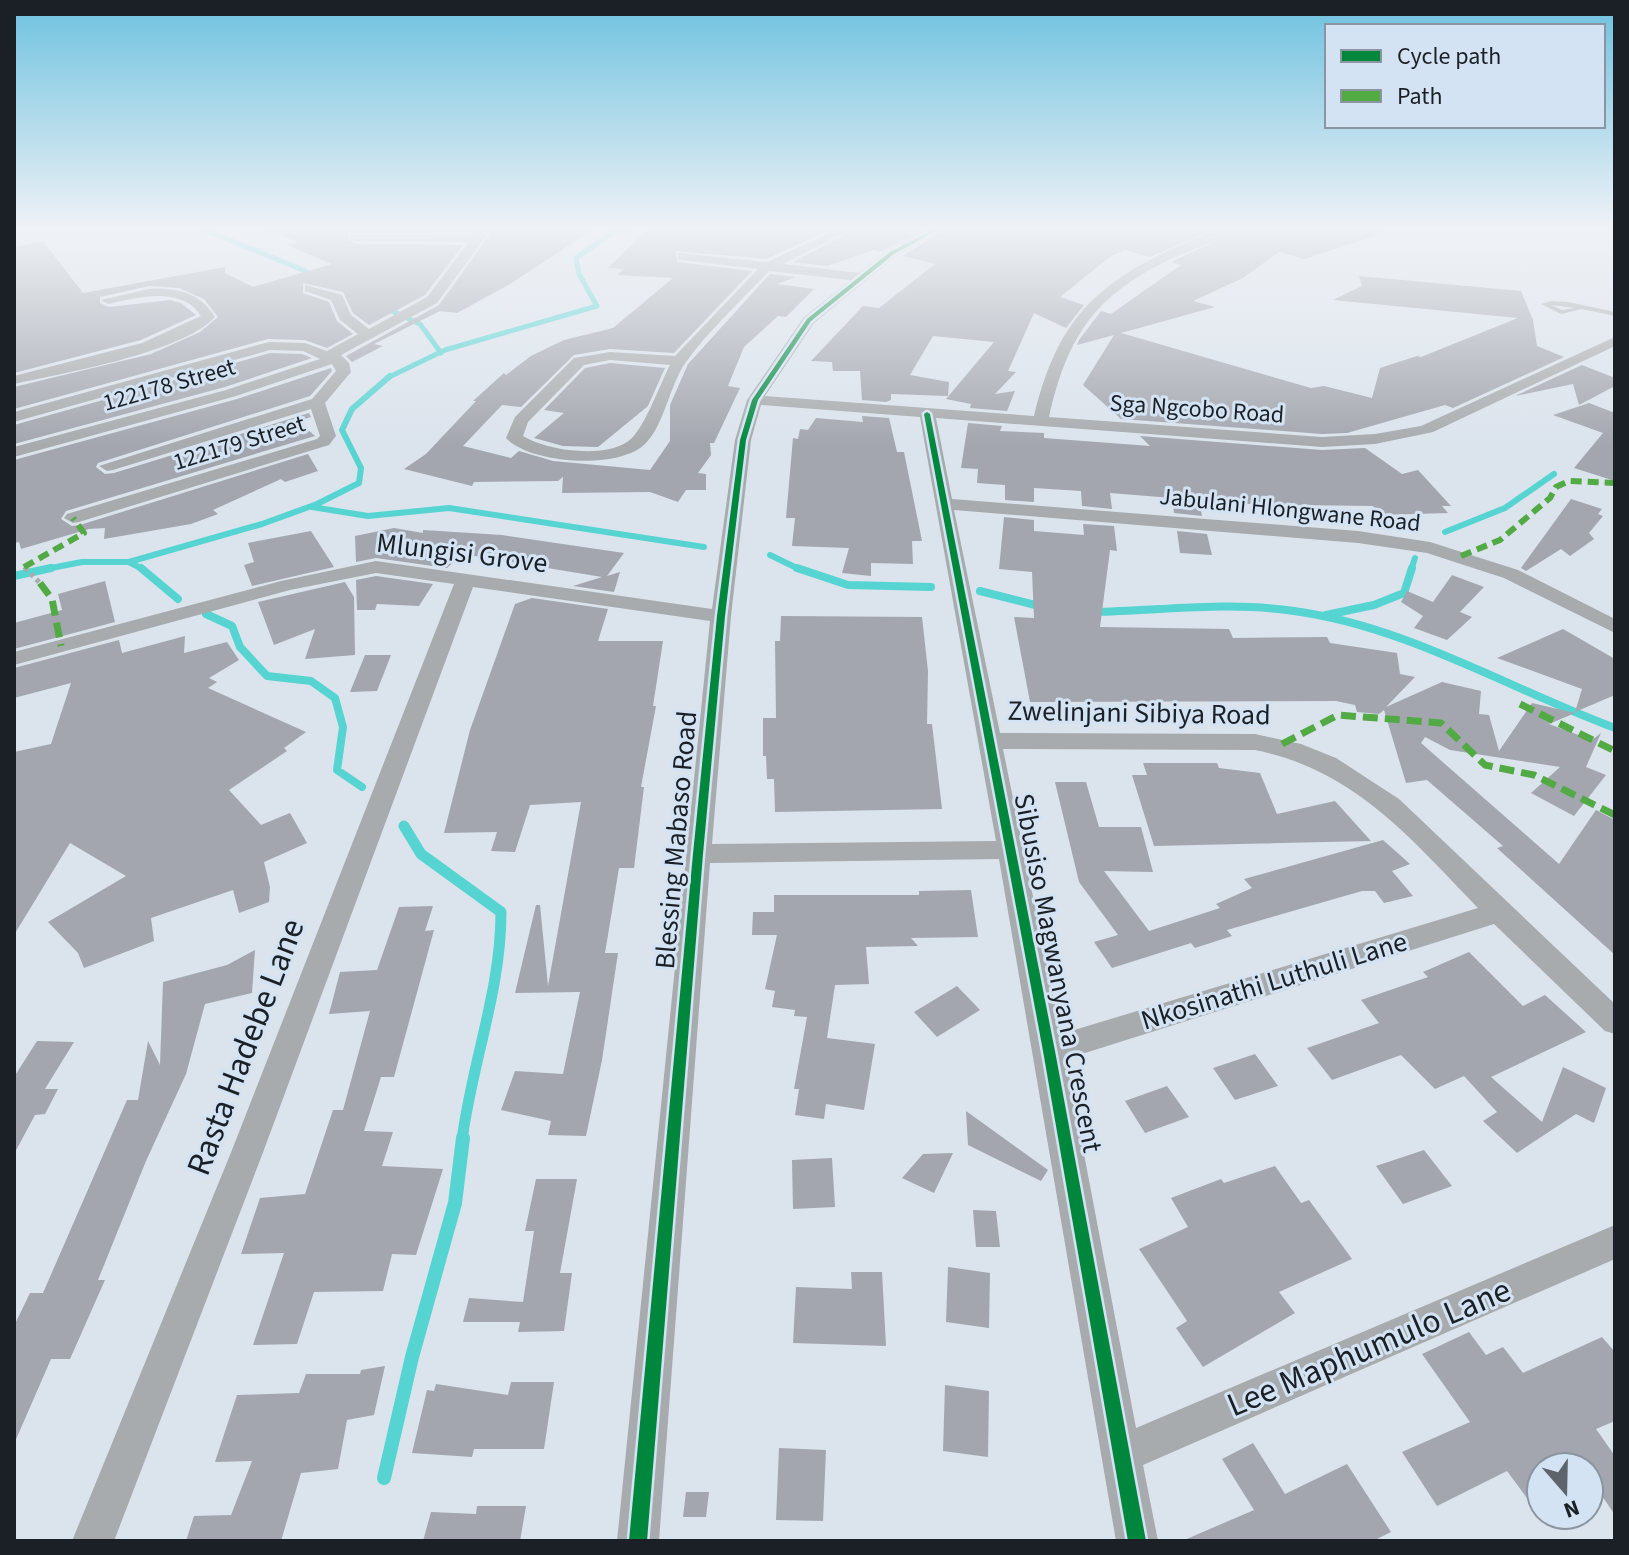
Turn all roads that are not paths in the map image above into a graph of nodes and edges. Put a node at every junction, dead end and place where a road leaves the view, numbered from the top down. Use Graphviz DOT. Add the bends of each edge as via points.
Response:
graph roads {
  1 [pos="193,302"];
  2 [pos="339,302"];
  3 [pos="429,302"];
  4 [pos="734,302"];
  5 [pos="831,302"];
  6 [pos="1100,302"];
  7 [pos="1579,309"];
  8 [pos="1615,314"];
  9 [pos="368,335"];
  10 [pos="1615,341"];
  11 [pos="333,356"];
  12 [pos="679,361"];
  13 [pos="14,380"];
  14 [pos="755,400"];
  15 [pos="317,402"];
  16 [pos="927,414"];
  17 [pos="14,417"];
  18 [pos="1040,422"];
  19 [pos="14,452"];
  20 [pos="107,466"];
  21 [pos="944,504"];
  22 [pos="73,518"];
  23 [pos="466,579"];
  24 [pos="721,616"];
  25 [pos="1613,625"];
  26 [pos="14,659"];
  27 [pos="990,741"];
  28 [pos="1009,850"];
  29 [pos="698,854"];
  30 [pos="1499,912"];
  31 [pos="1615,1022"];
  32 [pos="1049,1051"];
  33 [pos="1615,1242"];
  34 [pos="1124,1453"];
  35 [pos="93,1541"];
  36 [pos="638,1541"];
  37 [pos="1137,1541"];
  1 -- 13 [label="street" via="208,317 194,328"];
  2 -- 9 [label="street" via="345,317"];
  3 -- 9 [label="street, 122178 Street"];
  4 -- 12 [label="street"];
  5 -- 14 [label="street, Blessing Mabaso Road" via="809,320"];
  6 -- 18 [label="street" via="1069,336"];
  7 -- 8 [label="lane"];
  9 -- 11 [label="street, 122178 Street"];
  10 -- 18 [label="street, Sga Ngcobo Road" via="1427,429 1394,438 1322,442"];
  11 -- 15 [label="street, 122179 Street" via="344,372"];
  11 -- 17 [label="street" via="292,344 269,346"];
  11 -- 19 [label="street, 122178 Street" via="231,393"];
  12 -- 12 [label="street" via="610,356 579,361 521,420 514,438 538,450 602,456 632,449"];
  14 -- 16 [label="street, Sga Ngcobo Road"];
  14 -- 24 [label="street, Blessing Mabaso Road" via="737,471"];
  15 -- 20 [label="street"];
  15 -- 22 [label="street, 122179 Street" via="328,436 311,448"];
  16 -- 18 [label="street, Sga Ngcobo Road"];
  16 -- 21 [label="street, Sibusiso Magwanyana Crescent"];
  21 -- 25 [label="street, Jabulani Hlongwane Road" via="1358,537 1430,548 1511,574"];
  21 -- 27 [label="street, Sibusiso Magwanyana Crescent"];
  23 -- 24 [label="street, Mlungisi Grove"];
  23 -- 26 [label="street, Mlungisi Grove" via="403,568 346,571"];
  23 -- 35 [label="street, Rasta Hadebe Lane"];
  24 -- 29 [label="street, Blessing Mabaso Road"];
  27 -- 28 [label="street, Sibusiso Magwanyana Crescent"];
  27 -- 30 [label="street, Zwelinjani Sibiya Road" via="1282,744 1345,771 1373,791"];
  28 -- 29 [label="street"];
  28 -- 32 [label="street, Sibusiso Magwanyana Crescent"];
  29 -- 36 [label="street, Blessing Mabaso Road"];
  30 -- 31 [label="street, Zwelinjani Sibiya Road"];
  30 -- 32 [label="street, Nkosinathi Luthuli Lane"];
  32 -- 34 [label="street, Sibusiso Magwanyana Crescent"];
  33 -- 34 [label="street, Lee Maphumulo Lane"];
  34 -- 37 [label="street, Sibusiso Magwanyana Crescent"];
}
